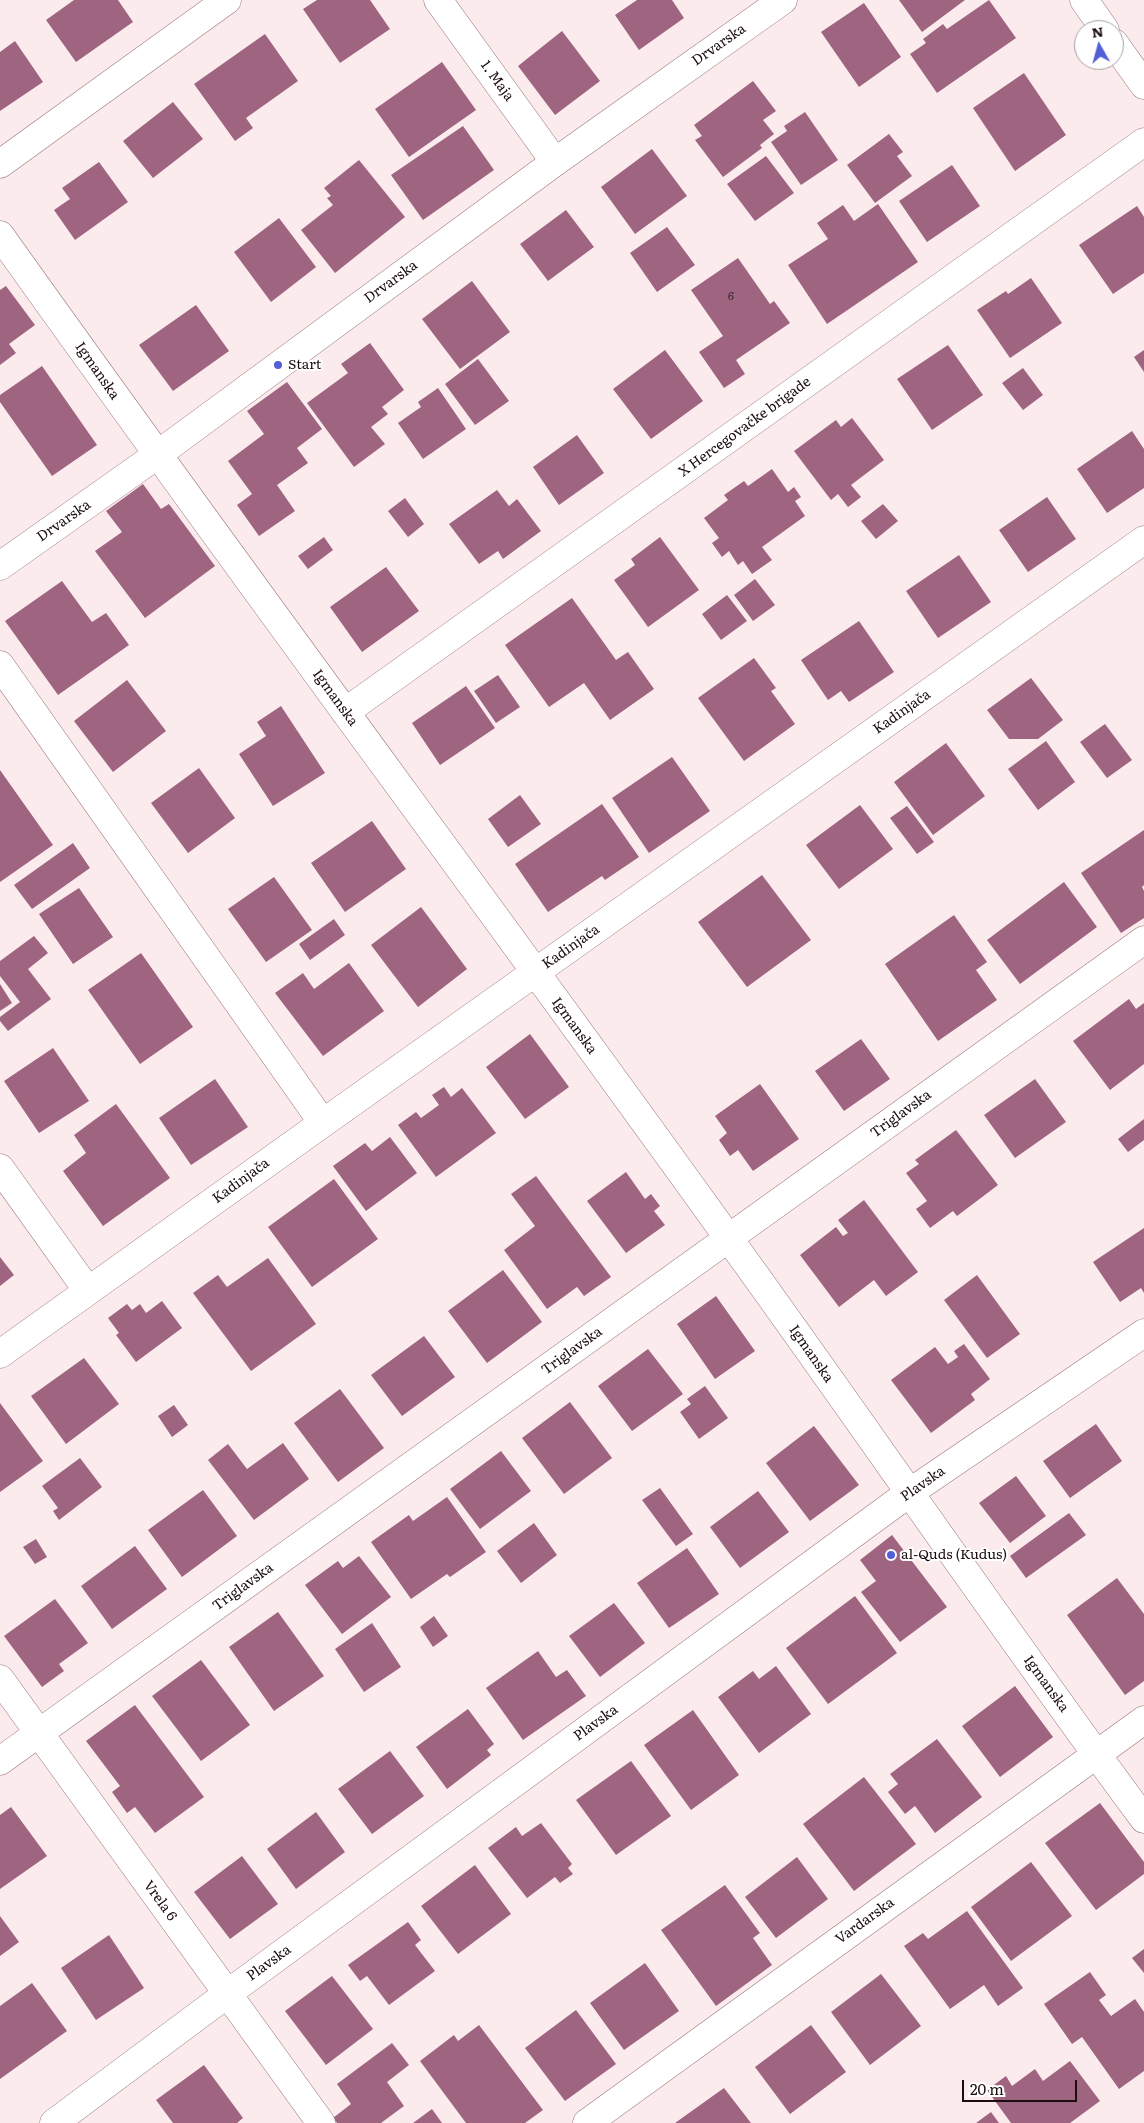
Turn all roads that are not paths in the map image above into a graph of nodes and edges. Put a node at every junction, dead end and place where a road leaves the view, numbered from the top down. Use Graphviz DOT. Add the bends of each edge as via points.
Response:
graph roads {
  1 [pos="227,0"];
  2 [pos="438,0"];
  3 [pos="783,0"];
  4 [pos="1084,0"];
  5 [pos="1098,20"];
  6 [pos="1124,57"];
  7 [pos="1144,85"];
  8 [pos="1144,142"];
  9 [pos="555,162"];
  10 [pos="0,164"];
  11 [pos="0,235"];
  12 [pos="156,455"];
  13 [pos="1144,540"];
  14 [pos="0,566"];
  15 [pos="0,665"];
  16 [pos="345,712"];
  17 [pos="1144,940"];
  18 [pos="535,972"];
  19 [pos="323,1123"];
  20 [pos="0,1168"];
  21 [pos="729,1238"];
  22 [pos="88,1291"];
  23 [pos="1144,1333"];
  24 [pos="0,1354"];
  25 [pos="909,1493"];
  26 [pos="0,1679"];
  27 [pos="1144,1720"];
  28 [pos="39,1733"];
  29 [pos="1096,1754"];
  30 [pos="0,1761"];
  31 [pos="1144,1818"];
  32 [pos="227,1994"];
  33 [pos="54,2123"];
  34 [pos="321,2123"];
  35 [pos="586,2123"];
  1 -- 10 [label="street"];
  2 -- 9 [label="street, 1. Maja"];
  3 -- 9 [label="street, Drvarska"];
  4 -- 5 [label="street"];
  6 -- 7 [label="street"];
  8 -- 16 [label="street, X Hercegovačke brigade"];
  9 -- 12 [label="street, Drvarska"];
  11 -- 12 [label="street, Igmanska"];
  12 -- 14 [label="street, Drvarska"];
  12 -- 16 [label="street, Igmanska"];
  13 -- 18 [label="street, Kadinjača"];
  15 -- 19 [label="street"];
  16 -- 18 [label="street, Igmanska"];
  17 -- 21 [label="street, Triglavska"];
  18 -- 19 [label="street, Kadinjača"];
  18 -- 21 [label="street, Igmanska"];
  19 -- 22 [label="street, Kadinjača"];
  20 -- 22 [label="street"];
  21 -- 25 [label="street, Igmanska"];
  21 -- 28 [label="street, Triglavska"];
  22 -- 24 [label="street, Kadinjača"];
  23 -- 25 [label="street, Plavska"];
  25 -- 29 [label="street, Igmanska"];
  25 -- 32 [label="street, Plavska"];
  26 -- 28 [label="street, Vrela 6"];
  27 -- 29 [label="street, Vardarska"];
  28 -- 30 [label="street, Triglavska"];
  28 -- 32 [label="street, Vrela 6"];
  29 -- 31 [label="street, Igmanska"];
  29 -- 35 [label="street, Vardarska"];
  32 -- 33 [label="street, Plavska"];
  32 -- 34 [label="street, Vrela 6"];
}
